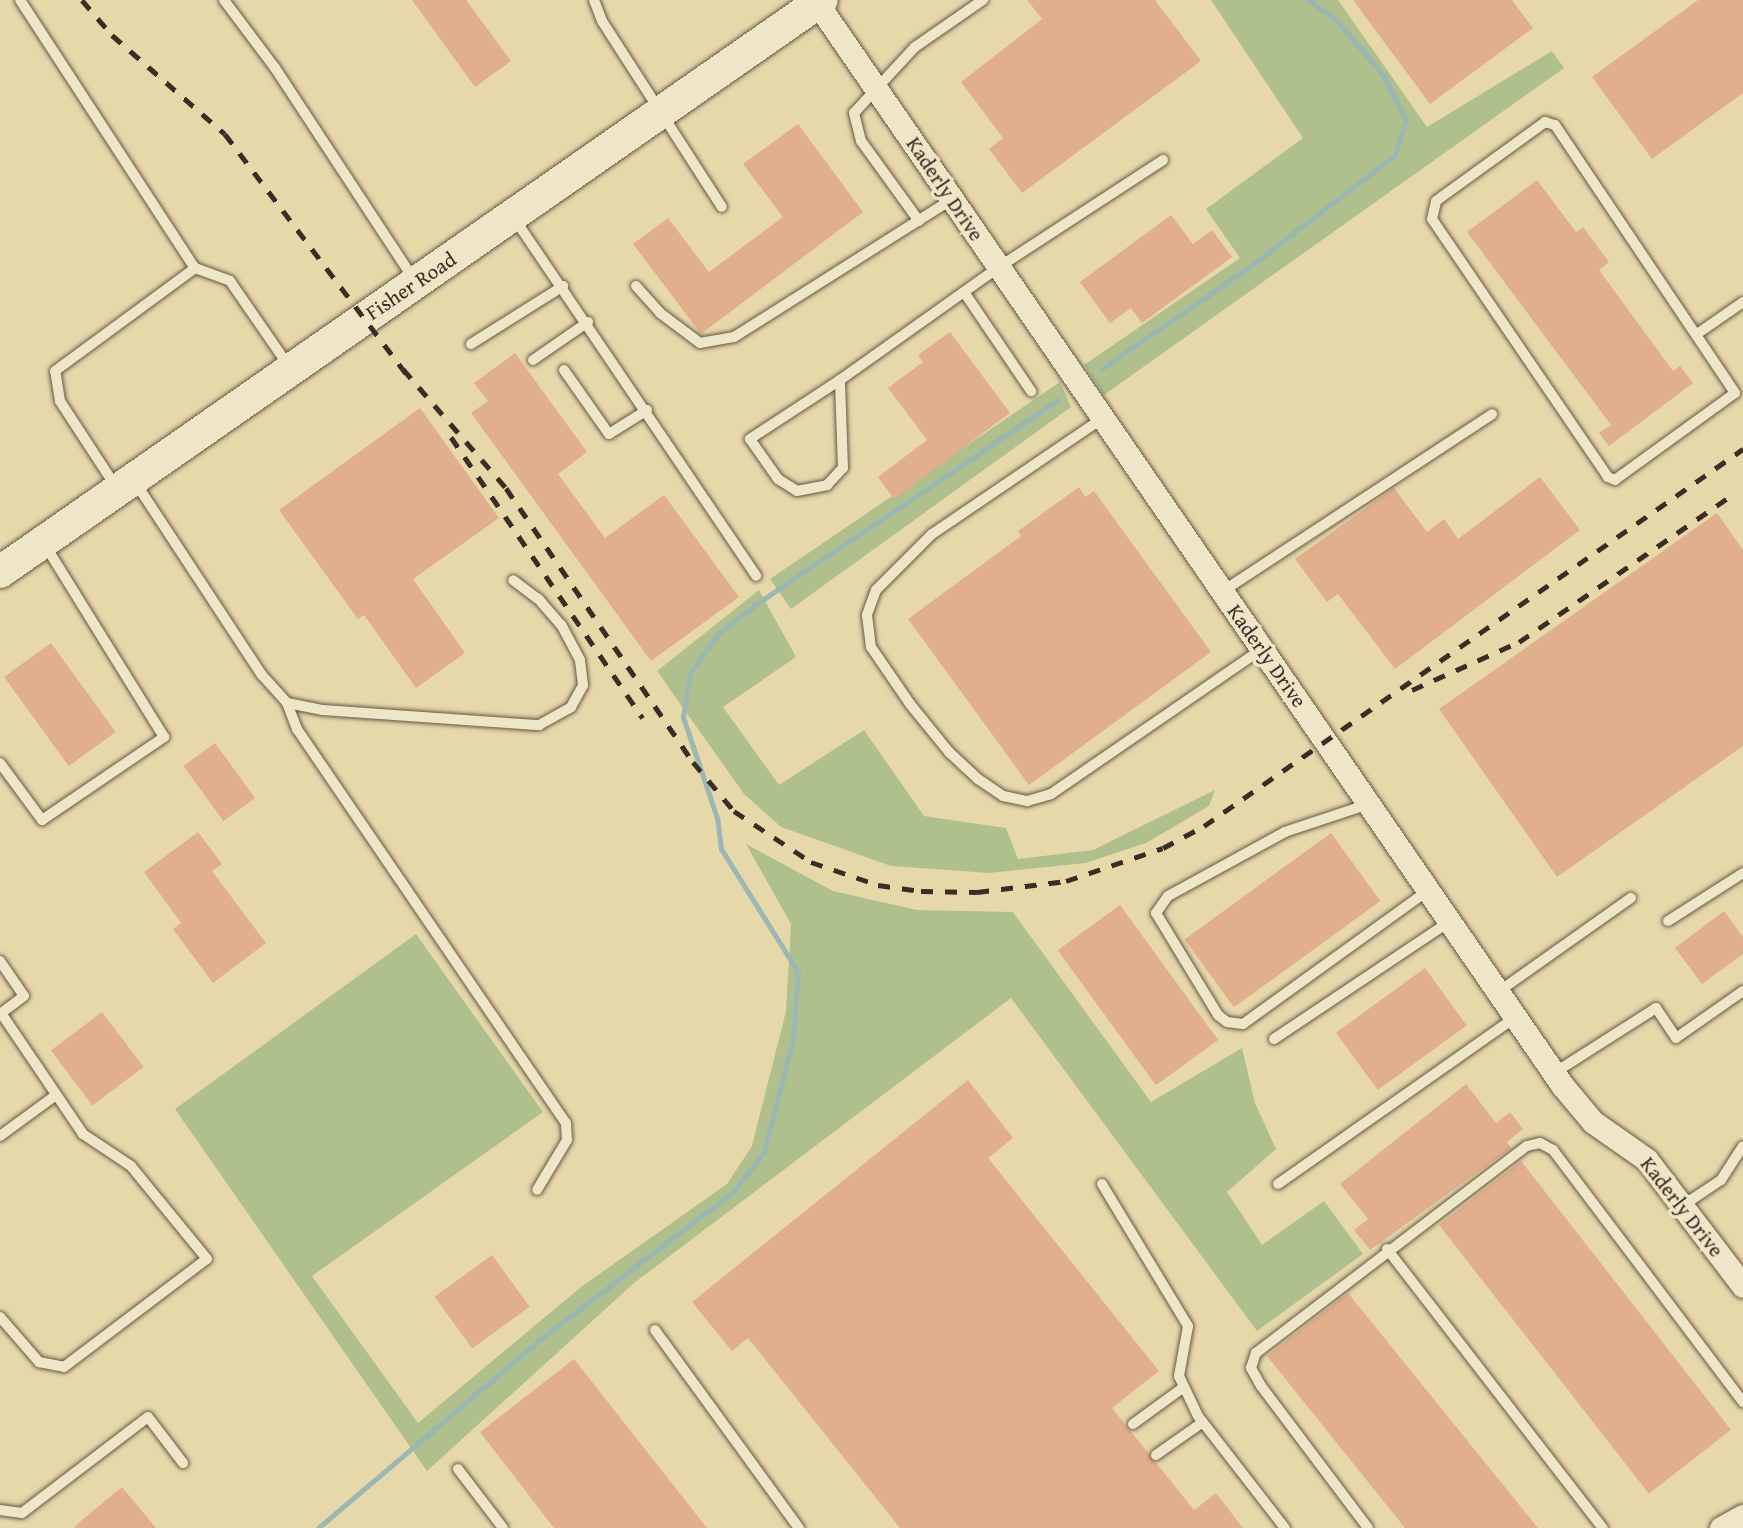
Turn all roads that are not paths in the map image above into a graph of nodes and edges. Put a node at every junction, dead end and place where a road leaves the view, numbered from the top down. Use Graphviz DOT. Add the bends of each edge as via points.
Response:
graph roads {
  1 [pos="20,0"];
  2 [pos="225,0"];
  3 [pos="594,0"];
  4 [pos="983,0"];
  5 [pos="820,2"];
  6 [pos="876,89"];
  7 [pos="660,114"];
  8 [pos="1163,160"];
  9 [pos="952,199"];
  10 [pos="722,207"];
  11 [pos="512,215"];
  12 [pos="919,220"];
  13 [pos="999,267"];
  14 [pos="195,268"];
  15 [pos="416,283"];
  16 [pos="563,286"];
  17 [pos="636,286"];
  18 [pos="964,292"];
  19 [pos="1743,302"];
  20 [pos="588,322"];
  21 [pos="1697,334"];
  22 [pos="471,344"];
  23 [pos="533,360"];
  24 [pos="291,370"];
  25 [pos="564,370"];
  26 [pos="840,380"];
  27 [pos="1031,391"];
  28 [pos="647,410"];
  29 [pos="1492,414"];
  30 [pos="1103,418"];
  31 [pos="125,485"];
  32 [pos="43,542"];
  33 [pos="3,565"];
  34 [pos="756,576"];
  35 [pos="513,580"];
  36 [pos="1223,591"];
  37 [pos="1262,649"];
  38 [pos="287,703"];
  39 [pos="0,763"];
  40 [pos="1369,804"];
  41 [pos="1743,873"];
  42 [pos="1429,890"];
  43 [pos="1631,898"];
  44 [pos="1450,921"];
  45 [pos="1668,921"];
  46 [pos="0,961"];
  47 [pos="1743,991"];
  48 [pos="1498,992"];
  49 [pos="1,1014"];
  50 [pos="1516,1017"];
  51 [pos="1274,1039"];
  52 [pos="1554,1073"];
  53 [pos="56,1095"];
  54 [pos="0,1136"];
  55 [pos="1743,1146"];
  56 [pos="1102,1184"];
  57 [pos="1278,1184"];
  58 [pos="537,1190"];
  59 [pos="1682,1206"];
  60 [pos="1387,1249"];
  61 [pos="1743,1286"];
  62 [pos="0,1317"];
  63 [pos="655,1330"];
  64 [pos="1184,1387"];
  65 [pos="1743,1402"];
  66 [pos="1203,1422"];
  67 [pos="1133,1424"];
  68 [pos="1156,1455"];
  69 [pos="183,1463"];
  70 [pos="458,1469"];
  71 [pos="0,1510"];
  72 [pos="1743,1516"];
  73 [pos="503,1528"];
  74 [pos="799,1528"];
  75 [pos="1285,1528"];
  76 [pos="1368,1528"];
  77 [pos="1603,1528"];
  78 [pos="1721,1528"];
  1 -- 14 [label="lane"];
  2 -- 15 [label="lane"];
  3 -- 7 [label="lane" via="601,21"];
  4 -- 6 [label="lane" via="915,47"];
  5 -- 6 [label="street, Kaderly Drive"];
  5 -- 7 [label="main road, Fisher Road"];
  6 -- 9 [label="street, Kaderly Drive"];
  6 -- 12 [label="lane" via="854,113 861,141"];
  7 -- 10 [label="lane"];
  7 -- 11 [label="main road, Fisher Road"];
  8 -- 13 [label="lane"];
  9 -- 12 [label="lane"];
  9 -- 13 [label="street, Kaderly Drive"];
  11 -- 15 [label="main road, Fisher Road"];
  11 -- 16 [label="lane"];
  12 -- 17 [label="lane" via="734,337 700,343 660,313"];
  13 -- 18 [label="lane"];
  13 -- 30 [label="street, Kaderly Drive"];
  14 -- 24 [label="lane" via="230,281"];
  14 -- 31 [label="lane" via="55,371 60,401"];
  15 -- 24 [label="main road, Fisher Road"];
  16 -- 20 [label="lane"];
  16 -- 22 [label="lane"];
  18 -- 26 [label="lane"];
  18 -- 27 [label="lane"];
  19 -- 21 [label="lane"];
  20 -- 23 [label="lane"];
  20 -- 28 [label="lane"];
  21 -- 21 [label="lane" via="1555,125 1545,122 1436,201 1432,219 1608,477 1615,480 1735,393"];
  24 -- 31 [label="main road, Fisher Road"];
  25 -- 28 [label="lane" via="609,434"];
  26 -- 26 [label="lane" via="843,468 827,485 797,491 778,479 750,439"];
  28 -- 34 [label="lane"];
  29 -- 36 [label="lane"];
  30 -- 36 [label="street, Kaderly Drive"];
  30 -- 37 [label="lane" via="932,534 876,590 867,615 871,647 949,752 1003,796 1027,801 1051,794"];
  31 -- 32 [label="main road, Fisher Road"];
  31 -- 38 [label="lane"];
  32 -- 33 [label="main road, Fisher Road"];
  32 -- 39 [label="lane" via="164,737 42,820"];
  35 -- 38 [label="lane" via="538,598 561,625 580,660 583,684 571,707 539,725 323,710"];
  36 -- 37 [label="street, Kaderly Drive"];
  37 -- 40 [label="street, Kaderly Drive"];
  38 -- 58 [label="lane" via="297,729 566,1123 567,1139"];
  40 -- 42 [label="street, Kaderly Drive"];
  40 -- 42 [label="lane" via="1285,832 1168,896 1156,913 1219,1015 1227,1022 1243,1024"];
  41 -- 45 [label="lane"];
  42 -- 44 [label="street, Kaderly Drive"];
  43 -- 48 [label="lane"];
  44 -- 48 [label="street, Kaderly Drive"];
  44 -- 51 [label="lane"];
  46 -- 49 [label="lane" via="24,996"];
  47 -- 52 [label="lane" via="1676,1038 1656,1008"];
  48 -- 50 [label="street, Kaderly Drive"];
  49 -- 53 [label="lane"];
  50 -- 52 [label="street, Kaderly Drive"];
  50 -- 57 [label="lane"];
  52 -- 59 [label="street, Kaderly Drive" via="1594,1122 1647,1160"];
  53 -- 54 [label="lane"];
  53 -- 62 [label="lane" via="83,1134 131,1166 207,1259 64,1367 39,1362"];
  55 -- 59 [label="lane" via="1721,1180"];
  56 -- 64 [label="lane" via="1188,1326 1179,1363"];
  59 -- 61 [label="street, Kaderly Drive"];
  60 -- 65 [label="lane" via="1527,1146 1540,1143 1553,1150"];
  60 -- 76 [label="lane" via="1266,1341 1251,1368"];
  60 -- 77 [label="lane"];
  63 -- 74 [label="lane"];
  64 -- 66 [label="lane"];
  64 -- 67 [label="lane"];
  66 -- 68 [label="lane"];
  66 -- 75 [label="lane"];
  69 -- 71 [label="lane" via="148,1417 22,1513"];
  70 -- 73 [label="lane"];
  72 -- 78 [label="street"];
}
